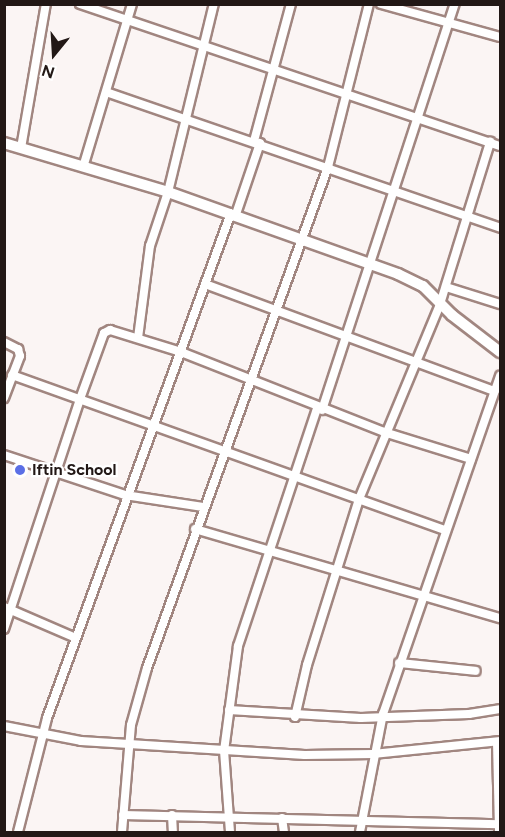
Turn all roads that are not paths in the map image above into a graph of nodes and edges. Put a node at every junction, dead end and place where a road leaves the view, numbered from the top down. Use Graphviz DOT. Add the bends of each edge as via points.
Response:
graph roads {
  1 [pos="46,4"];
  2 [pos="80,4"];
  3 [pos="132,4"];
  4 [pos="214,4"];
  5 [pos="291,4"];
  6 [pos="369,4"];
  7 [pos="381,4"];
  8 [pos="455,4"];
  9 [pos="128,20"];
  10 [pos="448,25"];
  11 [pos="501,36"];
  12 [pos="205,48"];
  13 [pos="274,71"];
  14 [pos="106,92"];
  15 [pos="348,95"];
  16 [pos="420,118"];
  17 [pos="185,120"];
  18 [pos="257,142"];
  19 [pos="490,142"];
  20 [pos="4,143"];
  21 [pos="501,146"];
  22 [pos="21,148"];
  23 [pos="84,164"];
  24 [pos="328,167"];
  25 [pos="395,190"];
  26 [pos="168,192"];
  27 [pos="233,214"];
  28 [pos="468,216"];
  29 [pos="501,228"];
  30 [pos="302,237"];
  31 [pos="371,263"];
  32 [pos="205,284"];
  33 [pos="446,287"];
  34 [pos="440,304"];
  35 [pos="501,304"];
  36 [pos="275,309"];
  37 [pos="347,336"];
  38 [pos="138,338"];
  39 [pos="4,342"];
  40 [pos="181,352"];
  41 [pos="501,352"];
  42 [pos="414,361"];
  43 [pos="12,375"];
  44 [pos="501,375"];
  45 [pos="249,381"];
  46 [pos="495,391"];
  47 [pos="4,398"];
  48 [pos="80,399"];
  49 [pos="320,409"];
  50 [pos="152,425"];
  51 [pos="384,432"];
  52 [pos="224,450"];
  53 [pos="4,455"];
  54 [pos="471,459"];
  55 [pos="59,473"];
  56 [pos="294,475"];
  57 [pos="125,495"];
  58 [pos="359,499"];
  59 [pos="203,507"];
  60 [pos="195,529"];
  61 [pos="446,530"];
  62 [pos="268,551"];
  63 [pos="335,572"];
  64 [pos="423,597"];
  65 [pos="8,609"];
  66 [pos="501,618"];
  67 [pos="4,629"];
  68 [pos="76,638"];
  69 [pos="399,663"];
  70 [pos="476,672"];
  71 [pos="501,709"];
  72 [pos="229,710"];
  73 [pos="383,714"];
  74 [pos="295,717"];
  75 [pos="4,726"];
  76 [pos="42,735"];
  77 [pos="499,742"];
  78 [pos="128,744"];
  79 [pos="224,751"];
  80 [pos="373,754"];
  81 [pos="499,811"];
  82 [pos="123,815"];
  83 [pos="172,815"];
  84 [pos="229,816"];
  85 [pos="282,818"];
  86 [pos="361,822"];
  87 [pos="407,828"];
  88 [pos="499,828"];
  89 [pos="18,832"];
  90 [pos="122,832"];
  91 [pos="173,832"];
  92 [pos="230,832"];
  93 [pos="284,832"];
  94 [pos="360,832"];
  1 -- 22 [label="street" via="31,71"];
  2 -- 9 [label="street"];
  3 -- 9 [label="street"];
  4 -- 12 [label="street"];
  5 -- 13 [label="street"];
  6 -- 15 [label="street"];
  7 -- 10 [label="street"];
  8 -- 10 [label="street"];
  9 -- 12 [label="street"];
  9 -- 14 [label="street"];
  10 -- 11 [label="street"];
  10 -- 16 [label="street"];
  12 -- 13 [label="street"];
  12 -- 17 [label="street"];
  13 -- 15 [label="street"];
  13 -- 18 [label="street"];
  14 -- 17 [label="street"];
  14 -- 23 [label="street"];
  15 -- 16 [label="street"];
  15 -- 24 [label="street"];
  16 -- 19 [label="street"];
  16 -- 25 [label="street"];
  17 -- 18 [label="street"];
  17 -- 26 [label="street"];
  18 -- 24 [label="street"];
  18 -- 27 [label="street"];
  19 -- 21 [label="street"];
  19 -- 28 [label="street"];
  20 -- 22 [label="street"];
  22 -- 23 [label="street"];
  23 -- 26 [label="street"];
  24 -- 25 [label="street"];
  24 -- 30 [label="street"];
  25 -- 28 [label="street"];
  25 -- 31 [label="street"];
  26 -- 27 [label="street"];
  26 -- 38 [label="street" via="145,272"];
  27 -- 30 [label="street"];
  27 -- 32 [label="street"];
  28 -- 29 [label="street"];
  28 -- 33 [label="street"];
  30 -- 31 [label="street"];
  30 -- 36 [label="street"];
  31 -- 34 [label="street" via="423,286"];
  31 -- 37 [label="street"];
  32 -- 36 [label="street"];
  32 -- 40 [label="street"];
  33 -- 34 [label="street"];
  33 -- 35 [label="street"];
  34 -- 41 [label="street"];
  34 -- 42 [label="street"];
  36 -- 37 [label="street"];
  36 -- 45 [label="street"];
  37 -- 42 [label="street"];
  37 -- 49 [label="street"];
  38 -- 40 [label="street"];
  38 -- 48 [label="street" via="110,330 104,333"];
  39 -- 43 [label="street" via="18,349 20,356"];
  40 -- 45 [label="street"];
  40 -- 50 [label="street"];
  42 -- 46 [label="street"];
  42 -- 51 [label="street"];
  43 -- 47 [label="street"];
  43 -- 48 [label="street"];
  44 -- 46 [label="street"];
  45 -- 49 [label="street"];
  45 -- 52 [label="street"];
  46 -- 54 [label="street"];
  48 -- 50 [label="street"];
  48 -- 55 [label="street"];
  49 -- 51 [label="street"];
  49 -- 56 [label="street"];
  50 -- 52 [label="street"];
  50 -- 57 [label="street"];
  51 -- 54 [label="street"];
  51 -- 58 [label="street"];
  52 -- 56 [label="street"];
  52 -- 59 [label="street"];
  53 -- 55 [label="street"];
  54 -- 61 [label="street"];
  55 -- 57 [label="street"];
  55 -- 65 [label="street"];
  56 -- 58 [label="street"];
  56 -- 62 [label="street"];
  57 -- 59 [label="street"];
  57 -- 68 [label="street"];
  58 -- 61 [label="street"];
  58 -- 63 [label="street"];
  59 -- 60 [label="street"];
  60 -- 62 [label="street"];
  60 -- 78 [label="street" via="147,668"];
  61 -- 64 [label="street"];
  62 -- 63 [label="street"];
  62 -- 72 [label="street" via="238,646"];
  63 -- 64 [label="street"];
  63 -- 74 [label="street"];
  64 -- 66 [label="street"];
  64 -- 69 [label="street"];
  65 -- 67 [label="street"];
  65 -- 68 [label="street"];
  68 -- 76 [label="street"];
  69 -- 70 [label="street"];
  69 -- 73 [label="street"];
  71 -- 73 [label="street" via="469,714"];
  72 -- 74 [label="street"];
  72 -- 79 [label="street"];
  73 -- 74 [label="street"];
  73 -- 80 [label="street"];
  75 -- 76 [label="street"];
  76 -- 78 [label="street"];
  76 -- 89 [label="street"];
  77 -- 80 [label="street"];
  77 -- 81 [label="street"];
  78 -- 79 [label="street"];
  78 -- 82 [label="street"];
  79 -- 80 [label="street"];
  79 -- 84 [label="street"];
  80 -- 86 [label="street"];
  81 -- 88 [label="street"];
  82 -- 83 [label="street"];
  82 -- 90 [label="street"];
  83 -- 84 [label="street"];
  83 -- 91 [label="street"];
  84 -- 85 [label="street"];
  84 -- 92 [label="street"];
  85 -- 86 [label="street"];
  85 -- 93 [label="street"];
  86 -- 87 [label="street"];
  86 -- 94 [label="street"];
  87 -- 88 [label="street"];
}
